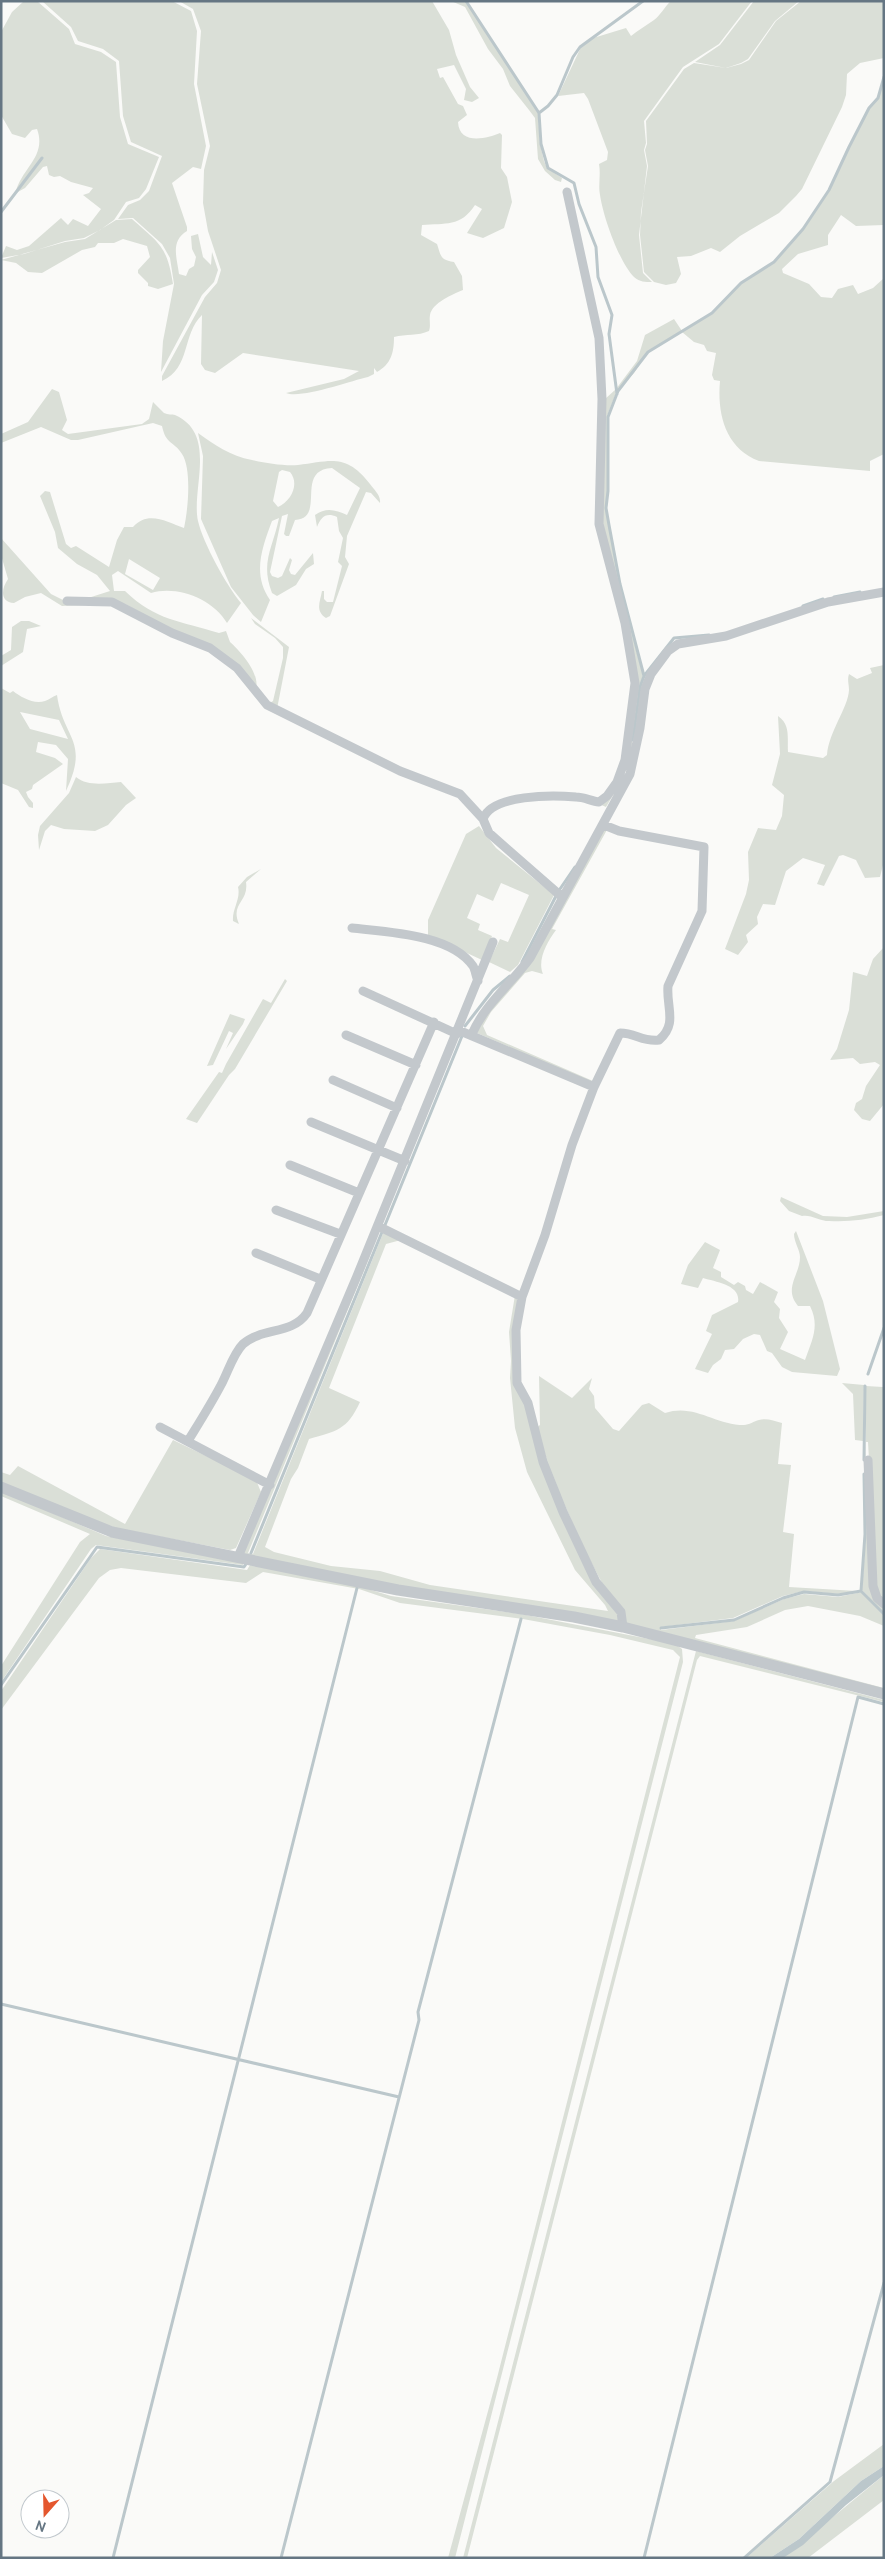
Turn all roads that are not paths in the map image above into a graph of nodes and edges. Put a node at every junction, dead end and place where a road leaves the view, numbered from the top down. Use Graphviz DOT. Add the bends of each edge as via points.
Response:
graph roads {
  1 [pos="567,192"];
  2 [pos="884,592"];
  3 [pos="67,601"];
  4 [pos="483,819"];
  5 [pos="604,825"];
  6 [pos="562,897"];
  7 [pos="352,928"];
  8 [pos="493,942"];
  9 [pos="478,981"];
  10 [pos="363,991"];
  11 [pos="434,1022"];
  12 [pos="458,1032"];
  13 [pos="472,1034"];
  14 [pos="346,1035"];
  15 [pos="416,1065"];
  16 [pos="333,1080"];
  17 [pos="594,1087"];
  18 [pos="397,1108"];
  19 [pos="311,1122"];
  20 [pos="378,1150"];
  21 [pos="405,1161"];
  22 [pos="290,1164"];
  23 [pos="359,1193"];
  24 [pos="276,1210"];
  25 [pos="378,1226"];
  26 [pos="340,1234"];
  27 [pos="256,1253"];
  28 [pos="320,1279"];
  29 [pos="522,1297"];
  30 [pos="160,1427"];
  31 [pos="188,1441"];
  32 [pos="868,1460"];
  33 [pos="270,1485"];
  34 [pos="1,1487"];
  35 [pos="238,1557"];
  36 [pos="884,1604"];
  37 [pos="623,1627"];
  38 [pos="884,1694"];
  1 -- 4 [label="street" via="599,338 602,400 600,524 625,623 635,683 630,728 625,760 617,782 599,802 577,797 544,796 504,801 486,811"];
  2 -- 5 [label="street" via="828,602 726,636 678,644 668,651 644,689 630,774"];
  3 -- 4 [label="street" via="112,602 172,633 210,648 236,668 267,706 400,771 460,794"];
  4 -- 6 [label="street" via="489,833"];
  5 -- 6 [label="street"];
  5 -- 17 [label="street" via="619,831 704,847 704,902 668,986 669,1029 659,1040 648,1042 620,1033"];
  6 -- 13 [label="street" via="530,958 488,1004"];
  7 -- 9 [label="street" via="425,936 451,948 473,966"];
  8 -- 9 [label="street"];
  9 -- 12 [label="street"];
  10 -- 11 [label="street"];
  11 -- 12 [label="street"];
  11 -- 15 [label="street"];
  12 -- 13 [label="street"];
  12 -- 21 [label="street"];
  13 -- 17 [label="street"];
  14 -- 15 [label="street"];
  15 -- 18 [label="street"];
  16 -- 18 [label="street"];
  17 -- 29 [label="street"];
  18 -- 20 [label="street"];
  19 -- 20 [label="street"];
  20 -- 21 [label="street"];
  20 -- 23 [label="street"];
  21 -- 25 [label="street"];
  22 -- 23 [label="street"];
  23 -- 26 [label="street"];
  24 -- 26 [label="street"];
  25 -- 29 [label="street"];
  25 -- 33 [label="street"];
  26 -- 28 [label="street"];
  27 -- 28 [label="street"];
  28 -- 31 [label="street" via="301,1321 286,1329 265,1332 238,1350"];
  29 -- 37 [label="street" via="516,1330 517,1383 528,1403 537,1444 563,1512 596,1582 621,1612"];
  30 -- 31 [label="street"];
  31 -- 33 [label="street"];
  32 -- 36 [label="street" via="872,1586"];
  33 -- 35 [label="street"];
  34 -- 35 [label="street" via="97,1528"];
  35 -- 37 [label="street" via="398,1590"];
  37 -- 38 [label="street"];
}
